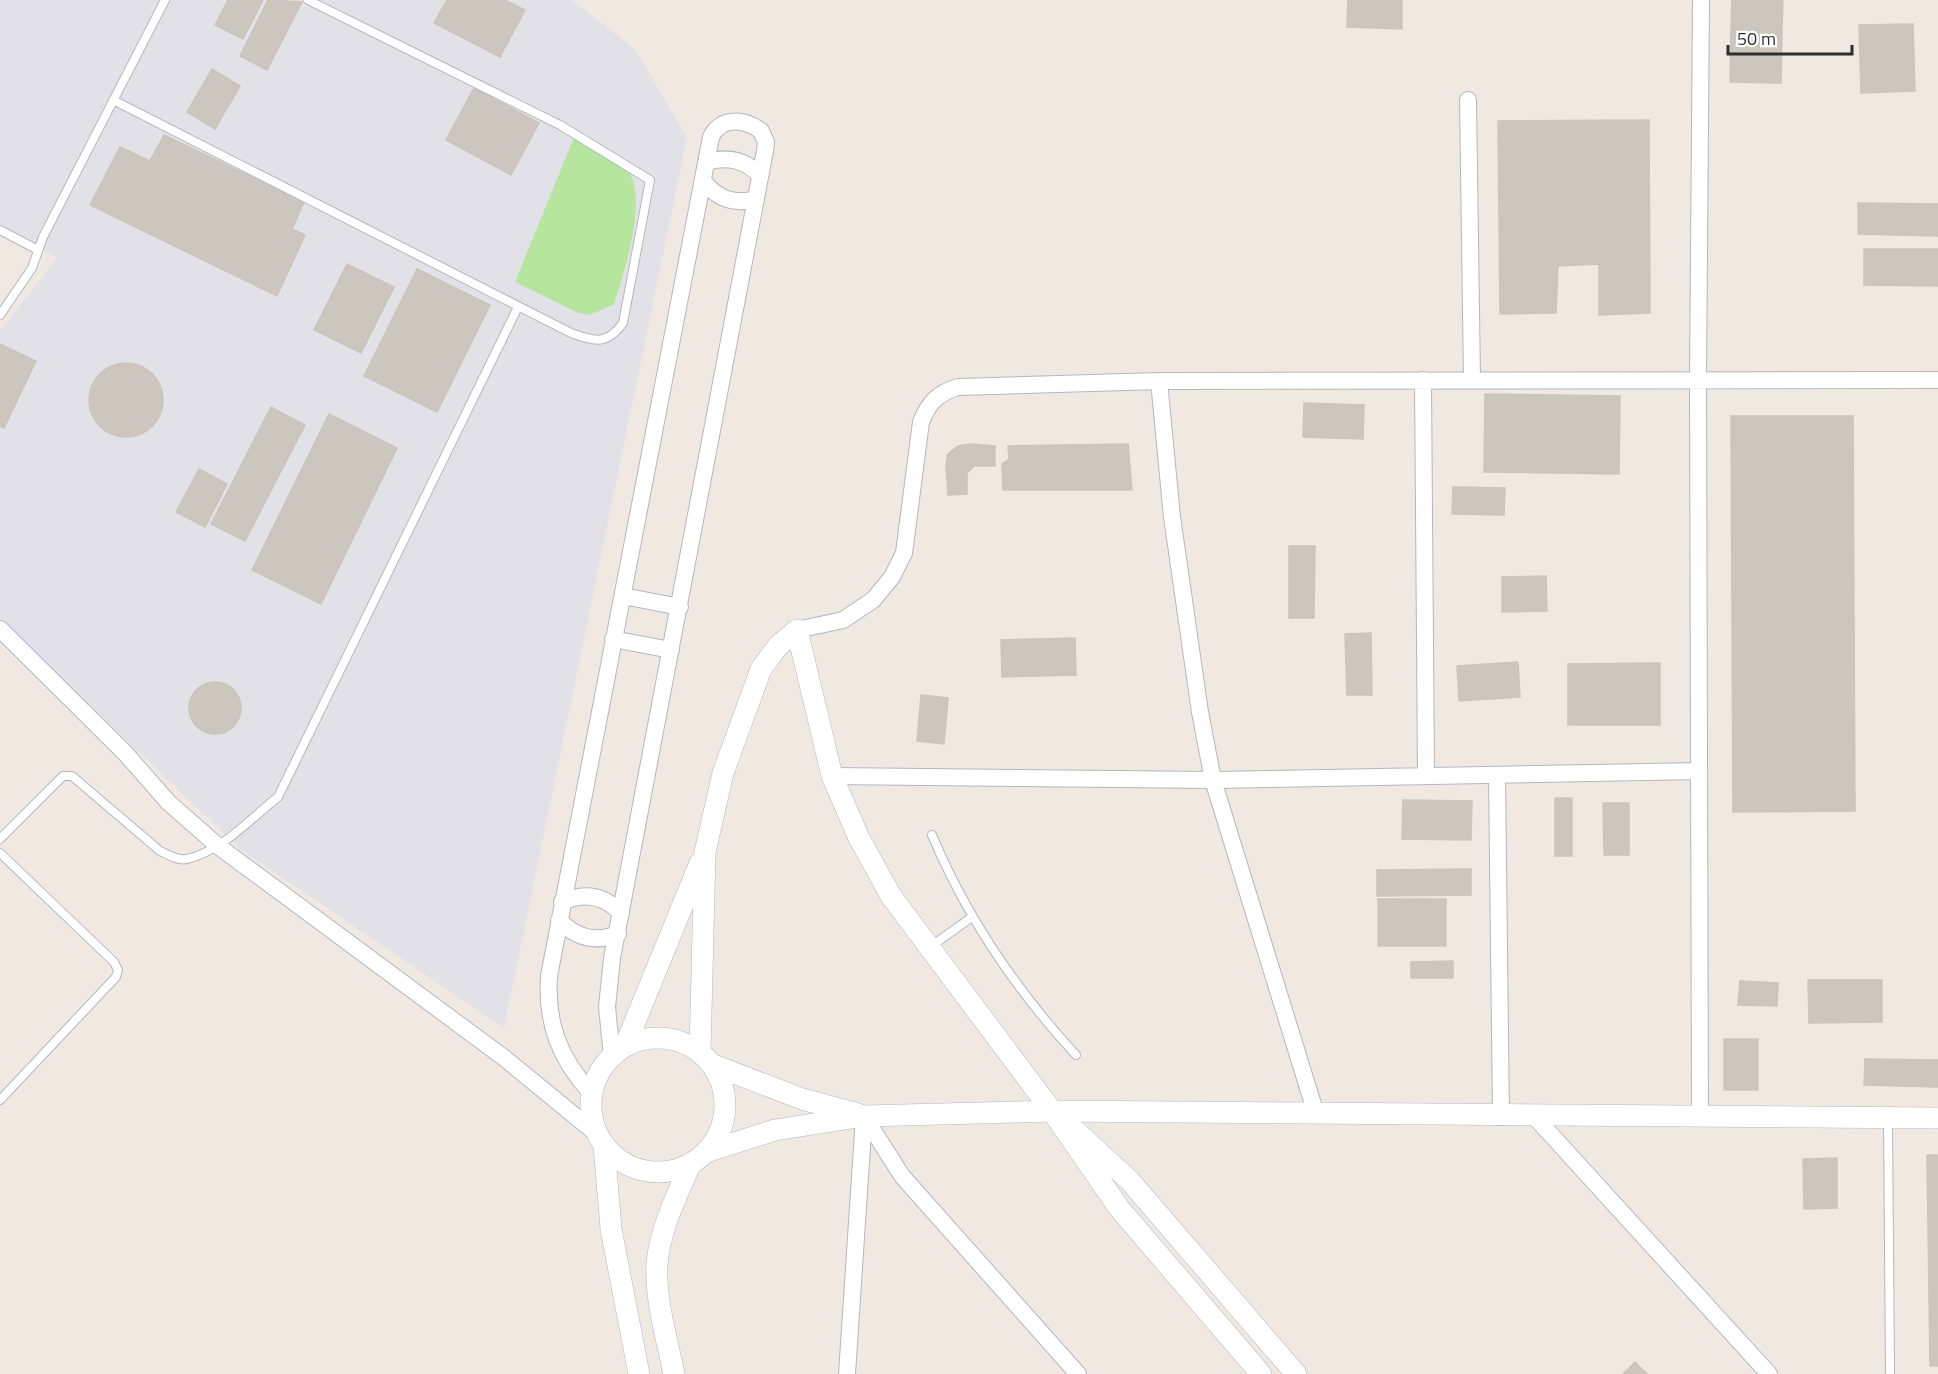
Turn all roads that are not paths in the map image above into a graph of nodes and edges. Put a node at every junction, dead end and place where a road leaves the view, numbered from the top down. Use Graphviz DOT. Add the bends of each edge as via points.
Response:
graph roads {
  1 [pos="165,0"];
  2 [pos="308,0"];
  3 [pos="1701,0"];
  4 [pos="113,100"];
  5 [pos="1468,100"];
  6 [pos="707,162"];
  7 [pos="760,175"];
  8 [pos="704,182"];
  9 [pos="756,199"];
  10 [pos="0,230"];
  11 [pos="38,249"];
  12 [pos="518,307"];
  13 [pos="0,315"];
  14 [pos="1698,379"];
  15 [pos="1423,380"];
  16 [pos="1472,380"];
  17 [pos="1938,380"];
  18 [pos="1159,381"];
  19 [pos="623,596"];
  20 [pos="680,607"];
  21 [pos="0,629"];
  22 [pos="797,630"];
  23 [pos="613,639"];
  24 [pos="671,650"];
  25 [pos="1699,771"];
  26 [pos="1497,775"];
  27 [pos="1426,776"];
  28 [pos="832,777"];
  29 [pos="1213,780"];
  30 [pos="932,835"];
  31 [pos="0,839"];
  32 [pos="218,846"];
  33 [pos="705,852"];
  34 [pos="0,853"];
  35 [pos="562,902"];
  36 [pos="621,913"];
  37 [pos="972,917"];
  38 [pos="559,920"];
  39 [pos="618,934"];
  40 [pos="928,948"];
  41 [pos="618,1051"];
  42 [pos="1076,1055"];
  43 [pos="706,1059"];
  44 [pos="591,1093"];
  45 [pos="0,1100"];
  46 [pos="1052,1111"];
  47 [pos="1316,1114"];
  48 [pos="864,1116"];
  49 [pos="1534,1116"];
  50 [pos="1501,1117"];
  51 [pos="1700,1118"];
  52 [pos="1888,1118"];
  53 [pos="1938,1118"];
  54 [pos="600,1140"];
  55 [pos="699,1158"];
  56 [pos="639,1374"];
  57 [pos="674,1374"];
  58 [pos="847,1374"];
  59 [pos="1078,1374"];
  60 [pos="1261,1374"];
  61 [pos="1296,1374"];
  62 [pos="1769,1374"];
  63 [pos="1890,1374"];
  1 -- 4 [label="lane"];
  2 -- 12 [label="lane" via="560,125 650,180 623,323 615,334 604,340 590,339"];
  3 -- 14 [label="street"];
  4 -- 11 [label="lane"];
  4 -- 12 [label="lane"];
  5 -- 16 [label="street"];
  6 -- 7 [label="street" via="740,161"];
  6 -- 7 [label="street" via="715,130 728,121 740,121 761,131 766,142"];
  6 -- 8 [label="street"];
  7 -- 9 [label="street"];
  8 -- 9 [label="street" via="727,200"];
  8 -- 19 [label="street"];
  9 -- 20 [label="street"];
  10 -- 11 [label="lane"];
  11 -- 13 [label="lane" via="32,268"];
  12 -- 32 [label="lane" via="278,797"];
  14 -- 16 [label="street"];
  14 -- 17 [label="street"];
  14 -- 25 [label="street"];
  15 -- 16 [label="street"];
  15 -- 18 [label="street"];
  15 -- 27 [label="street"];
  18 -- 22 [label="street" via="958,387 944,391 929,404 921,422 904,553 892,577 873,600 843,620"];
  18 -- 29 [label="street" via="1172,517"];
  19 -- 20 [label="street"];
  19 -- 23 [label="street"];
  20 -- 24 [label="street"];
  21 -- 32 [label="street" via="126,754 168,802"];
  22 -- 28 [label="street"];
  22 -- 33 [label="street" via="778,646 761,669 723,773"];
  23 -- 24 [label="street"];
  23 -- 35 [label="street"];
  24 -- 36 [label="street"];
  25 -- 26 [label="street"];
  25 -- 51 [label="street"];
  26 -- 27 [label="street"];
  26 -- 50 [label="street"];
  27 -- 29 [label="street"];
  28 -- 29 [label="street"];
  28 -- 40 [label="street" via="874,867"];
  29 -- 47 [label="street"];
  30 -- 37 [label="lane"];
  31 -- 32 [label="lane" via="63,776 72,776 160,851 186,859"];
  32 -- 54 [label="street" via="494,1050"];
  33 -- 41 [label="street"];
  33 -- 43 [label="street"];
  34 -- 45 [label="lane" via="118,970 116,977"];
  35 -- 36 [label="street" via="593,896"];
  35 -- 38 [label="street"];
  36 -- 39 [label="street"];
  37 -- 40 [label="lane"];
  37 -- 42 [label="lane" via="1030,1003"];
  38 -- 39 [label="street" via="586,938"];
  38 -- 44 [label="street" via="549,976 550,1019 564,1059"];
  39 -- 41 [label="street" via="608,999"];
  40 -- 46 [label="street"];
  41 -- 43 [label="street" via="644,1039 663,1038 683,1043"];
  41 -- 44 [label="street" via="599,1073"];
  43 -- 48 [label="street" via="802,1099"];
  43 -- 55 [label="street" via="720,1081 724,1119 717,1137"];
  44 -- 54 [label="street" via="591,1114"];
  46 -- 47 [label="street"];
  46 -- 48 [label="street"];
  46 -- 60 [label="street" via="1119,1208"];
  46 -- 61 [label="street" via="1131,1181"];
  47 -- 50 [label="street"];
  48 -- 55 [label="street" via="775,1130"];
  48 -- 58 [label="street"];
  48 -- 59 [label="street" via="902,1176"];
  49 -- 50 [label="street"];
  49 -- 51 [label="street"];
  49 -- 62 [label="street"];
  51 -- 52 [label="street"];
  52 -- 53 [label="street"];
  52 -- 63 [label="lane"];
  54 -- 55 [label="street" via="617,1159 634,1168 663,1171"];
  54 -- 56 [label="street" via="611,1228"];
  55 -- 57 [label="street" via="664,1228 657,1264"];
}
